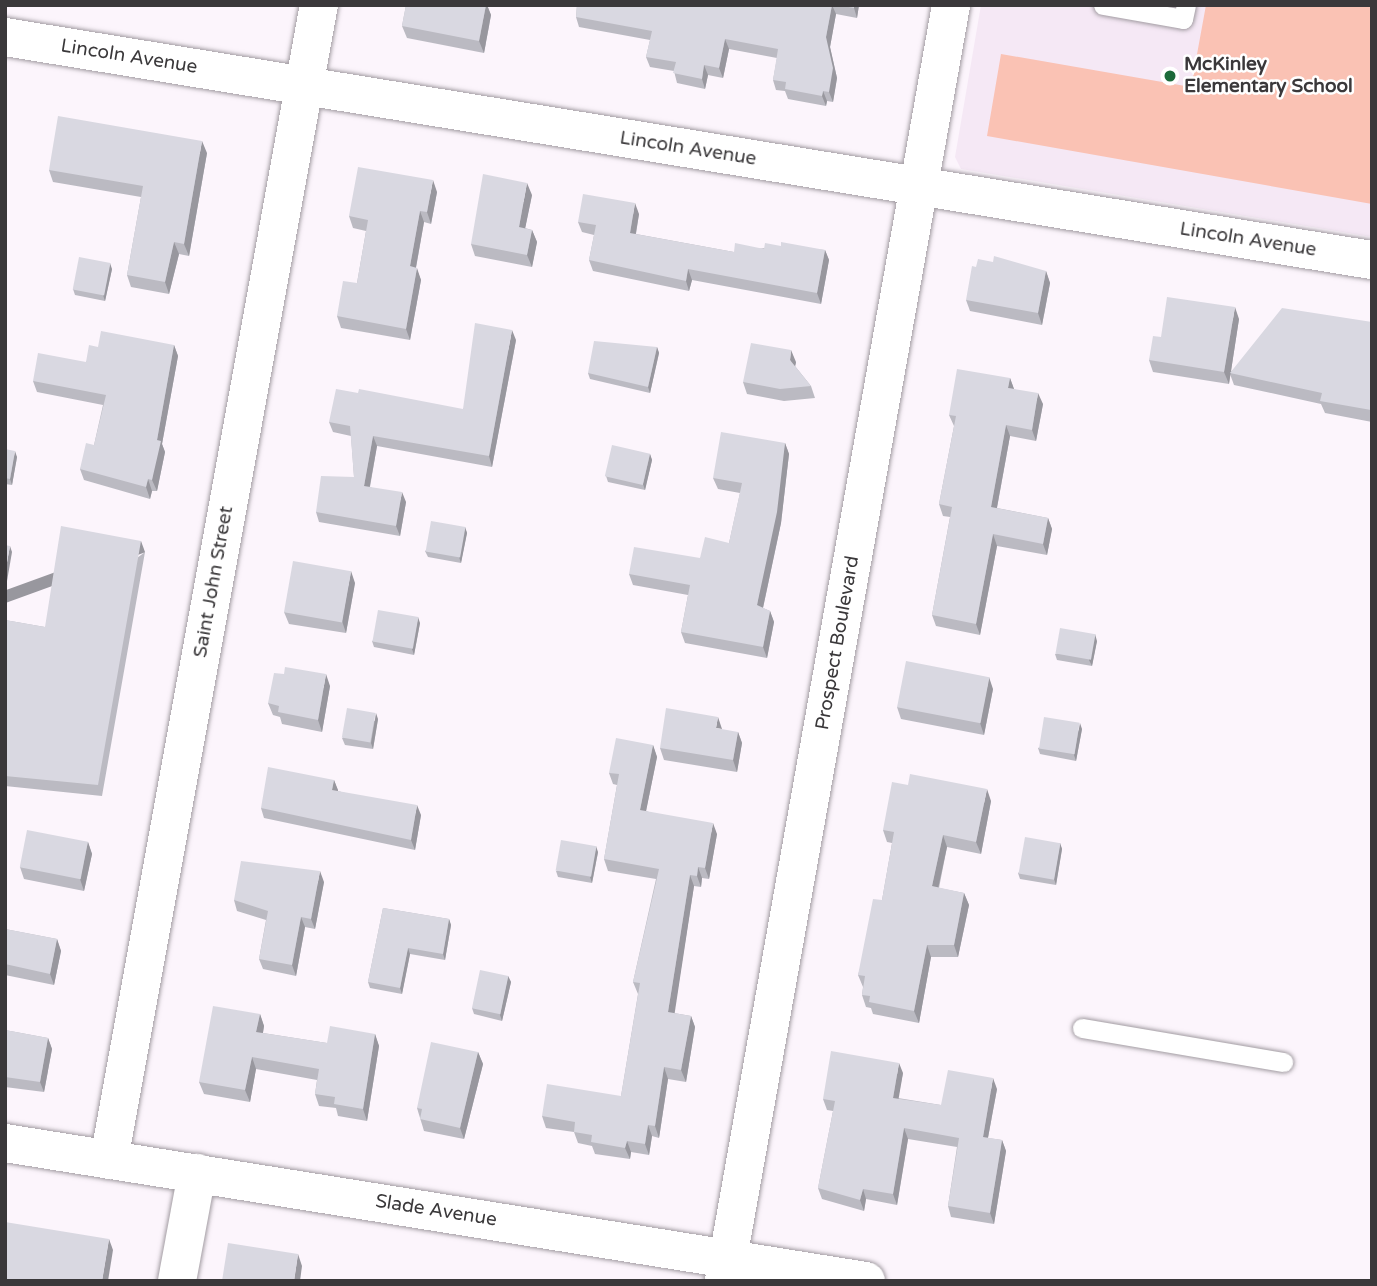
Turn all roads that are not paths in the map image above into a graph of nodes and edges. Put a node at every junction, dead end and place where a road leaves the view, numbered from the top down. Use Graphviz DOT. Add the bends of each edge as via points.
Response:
graph roads {
  1 [pos="319,5"];
  2 [pos="951,5"];
  3 [pos="1103,5"];
  4 [pos="1186,5"];
  5 [pos="5,37"];
  6 [pos="304,85"];
  7 [pos="919,187"];
  8 [pos="1372,260"];
  9 [pos="1082,1028"];
  10 [pos="1283,1062"];
  11 [pos="5,1143"];
  12 [pos="109,1160"];
  13 [pos="197,1173"];
  14 [pos="726,1270"];
  15 [pos="177,1281"];
  16 [pos="866,1281"];
  1 -- 6 [label="street, Saint John Street"];
  2 -- 7 [label="street, Prospect Boulevard"];
  3 -- 4 [label="lane" via="1183,19"];
  5 -- 6 [label="street, Lincoln Avenue"];
  6 -- 7 [label="street, Lincoln Avenue"];
  6 -- 12 [label="street, Saint John Street"];
  7 -- 8 [label="street, Lincoln Avenue"];
  7 -- 14 [label="street, Prospect Boulevard"];
  9 -- 10 [label="lane"];
  11 -- 12 [label="street, Slade Avenue"];
  12 -- 13 [label="street, Slade Avenue"];
  13 -- 14 [label="street, Slade Avenue"];
  13 -- 15 [label="street"];
  14 -- 16 [label="street, Slade Avenue"];
}
